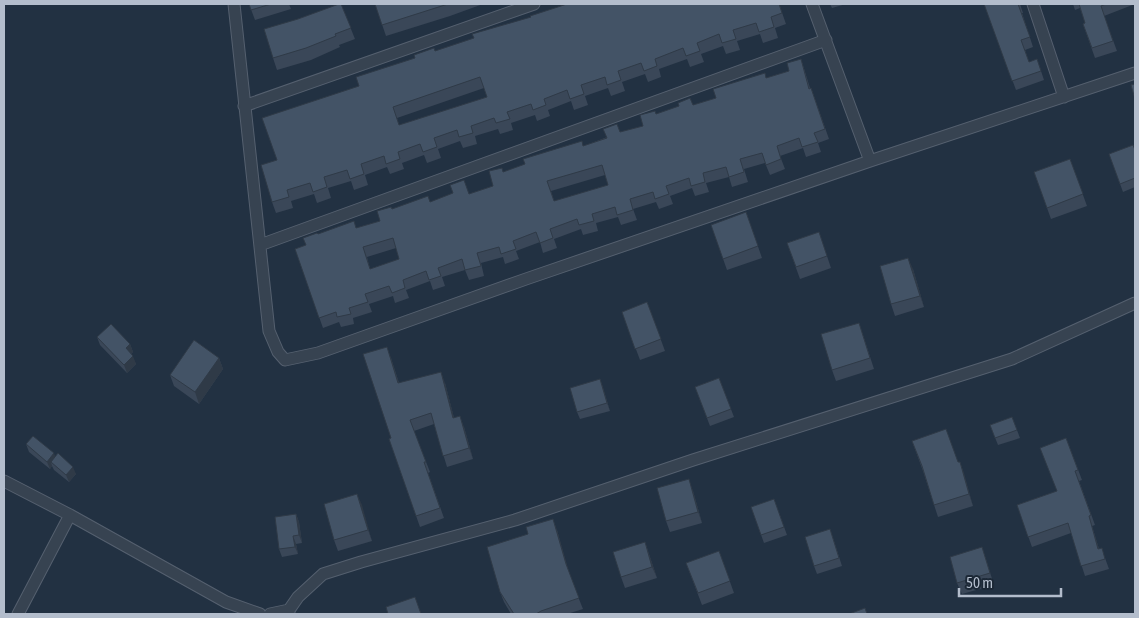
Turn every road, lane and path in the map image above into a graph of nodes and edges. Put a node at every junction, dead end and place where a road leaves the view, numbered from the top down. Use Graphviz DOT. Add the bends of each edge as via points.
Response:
graph roads {
  1 [pos="234,4"];
  2 [pos="534,4"];
  3 [pos="812,4"];
  4 [pos="1033,4"];
  5 [pos="826,40"];
  6 [pos="1135,73"];
  7 [pos="1064,97"];
  8 [pos="244,106"];
  9 [pos="870,161"];
  10 [pos="260,245"];
  11 [pos="1135,303"];
  12 [pos="4,481"];
  13 [pos="70,515"];
  14 [pos="289,612"];
  15 [pos="18,614"];
  16 [pos="260,614"];
  17 [pos="270,614"];
  1 -- 8 [label="street"];
  2 -- 8 [label="street"];
  3 -- 5 [label="street"];
  4 -- 7 [label="street"];
  5 -- 9 [label="street"];
  5 -- 10 [label="street"];
  6 -- 7 [label="street"];
  7 -- 9 [label="street"];
  8 -- 10 [label="street"];
  9 -- 10 [label="street" via="318,354 285,360 278,352 270,331"];
  11 -- 14 [label="street" via="1012,359 515,520 323,574 298,596"];
  12 -- 13 [label="street"];
  13 -- 15 [label="street"];
  13 -- 16 [label="street" via="226,602"];
  14 -- 17 [label="street"];
}
